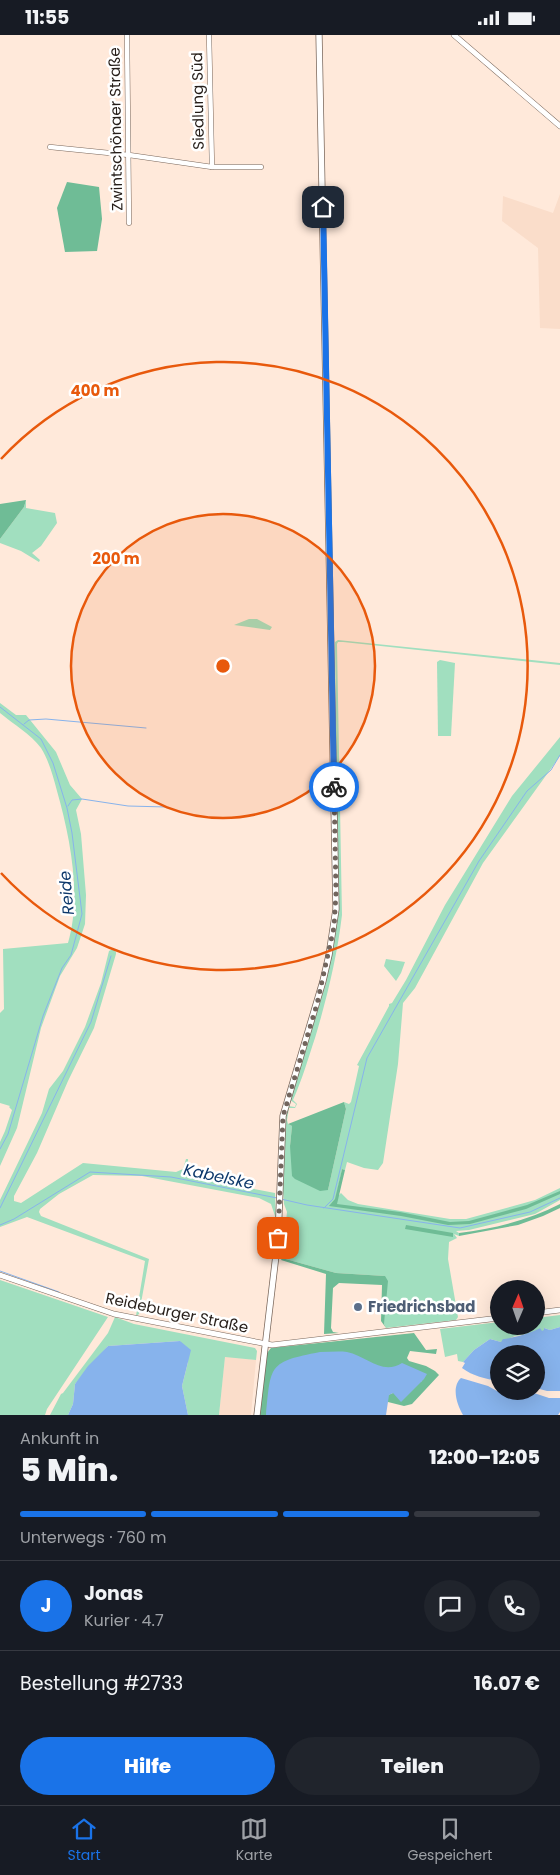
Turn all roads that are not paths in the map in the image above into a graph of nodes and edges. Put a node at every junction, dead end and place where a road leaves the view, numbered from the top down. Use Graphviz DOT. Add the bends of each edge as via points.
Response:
graph roads {
  1 [pos="127,35"];
  2 [pos="209,35"];
  3 [pos="320,35"];
  4 [pos="454,35"];
  5 [pos="560,126"];
  6 [pos="50,147"];
  7 [pos="129,155"];
  8 [pos="212,167"];
  9 [pos="262,167"];
  10 [pos="130,223"];
  11 [pos="0,1275"];
  12 [pos="560,1310"];
  13 [pos="545,1312"];
  14 [pos="490,1319"];
  15 [pos="265,1344"];
  16 [pos="256,1415"];
  1 -- 7 [label="street, Zwintschönaer Straße"];
  2 -- 8 [label="street, Siedlung Süd"];
  3 -- 15 [label="main road, Reideburger Straße" via="336,909 323,981 283,1116 278,1238"];
  4 -- 5 [label="street"];
  6 -- 7 [label="street, Siedlung Süd"];
  7 -- 8 [label="street, Siedlung Süd"];
  7 -- 10 [label="street, Zwintschönaer Straße"];
  8 -- 9 [label="street, Siedlung Süd"];
  11 -- 15 [label="street, Reideburger Straße" via="114,1314"];
  12 -- 13 [label="street"];
  14 -- 15 [label="street"];
  15 -- 16 [label="main road, Reideburger Straße"];
}
